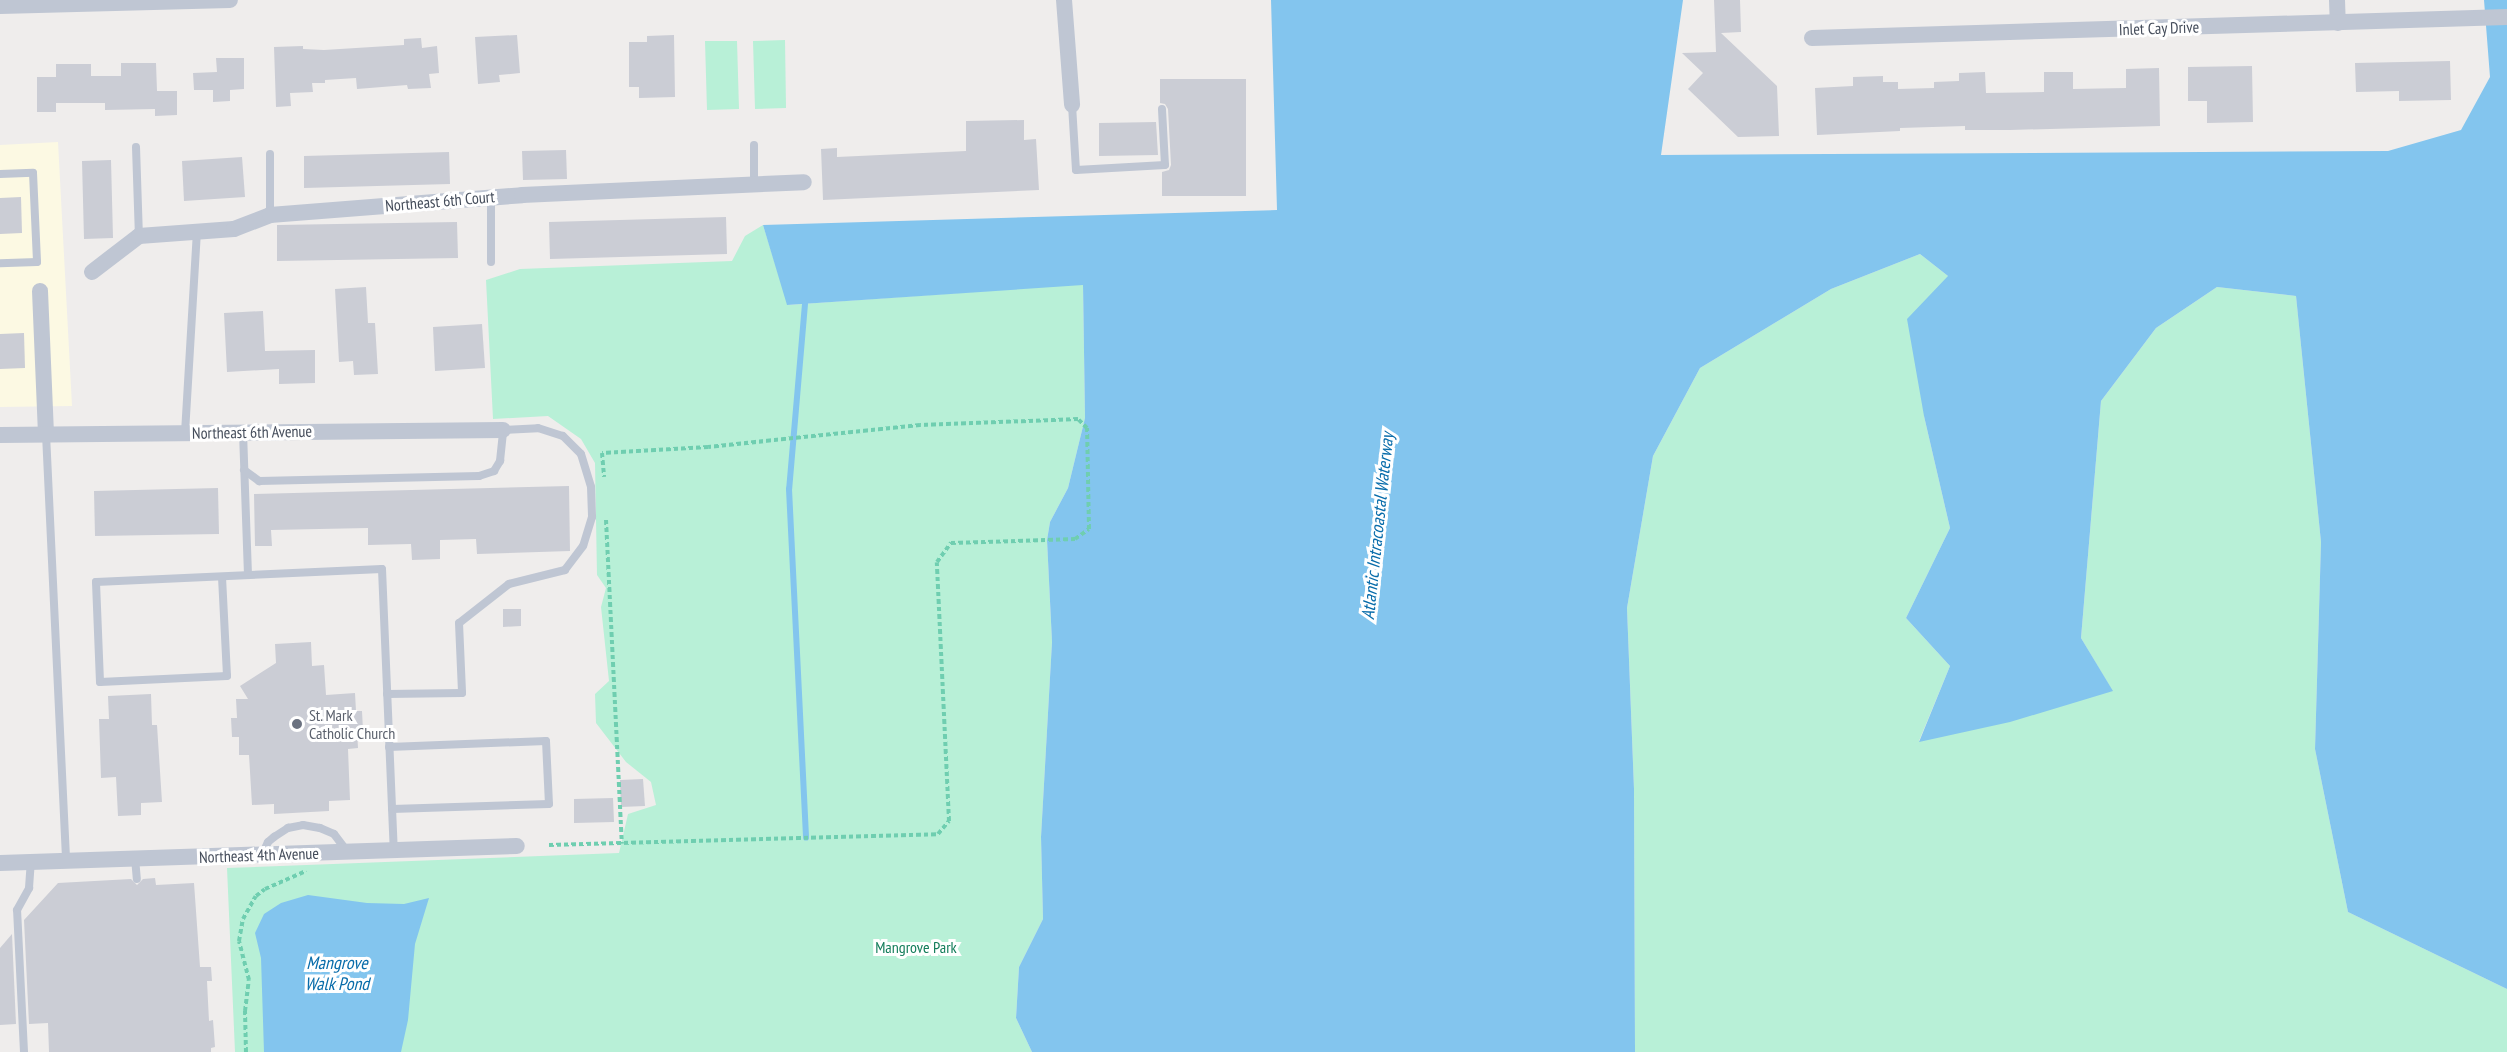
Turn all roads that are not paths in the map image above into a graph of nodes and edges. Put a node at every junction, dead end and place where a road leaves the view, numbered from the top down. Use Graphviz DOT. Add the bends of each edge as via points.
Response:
graph roads {
  1 [pos="230,0"];
  2 [pos="1064,0"];
  3 [pos="2337,0"];
  4 [pos="0,6"];
  5 [pos="2507,17"];
  6 [pos="2338,23"];
  7 [pos="1812,38"];
  8 [pos="1072,105"];
  9 [pos="1162,108"];
  10 [pos="754,145"];
  11 [pos="136,147"];
  12 [pos="270,154"];
  13 [pos="0,174"];
  14 [pos="804,182"];
  15 [pos="754,184"];
  16 [pos="491,197"];
  17 [pos="270,215"];
  18 [pos="197,232"];
  19 [pos="139,236"];
  20 [pos="491,262"];
  21 [pos="0,263"];
  22 [pos="92,272"];
  23 [pos="40,291"];
  24 [pos="503,430"];
  25 [pos="243,432"];
  26 [pos="185,433"];
  27 [pos="46,434"];
  28 [pos="0,435"];
  29 [pos="244,471"];
  30 [pos="248,575"];
  31 [pos="222,577"];
  32 [pos="387,694"];
  33 [pos="389,747"];
  34 [pos="393,809"];
  35 [pos="517,846"];
  36 [pos="394,850"];
  37 [pos="347,852"];
  38 [pos="262,855"];
  39 [pos="135,858"];
  40 [pos="66,861"];
  41 [pos="31,862"];
  42 [pos="0,863"];
  43 [pos="137,879"];
  44 [pos="24,1052"];
  1 -- 4 [label="street"];
  2 -- 8 [label="street"];
  3 -- 6 [label="street"];
  5 -- 6 [label="street, Inlet Cay Drive"];
  6 -- 7 [label="street, Inlet Cay Drive"];
  8 -- 9 [label="lane" via="1076,170 1165,165"];
  10 -- 15 [label="lane"];
  11 -- 19 [label="lane"];
  12 -- 17 [label="lane"];
  13 -- 21 [label="lane" via="33,173 37,262"];
  14 -- 15 [label="street, Northeast 6th Court"];
  15 -- 16 [label="street, Northeast 6th Court"];
  16 -- 17 [label="street, Northeast 6th Court"];
  16 -- 20 [label="lane"];
  17 -- 18 [label="street, Northeast 6th Court" via="234,229"];
  18 -- 19 [label="street, Northeast 6th Court"];
  18 -- 26 [label="lane"];
  19 -- 22 [label="street"];
  23 -- 27 [label="street"];
  24 -- 25 [label="street, Northeast 6th Avenue"];
  24 -- 29 [label="lane" via="500,461 494,471 479,476 259,481"];
  24 -- 32 [label="lane" via="538,428 563,435 581,454 591,487 592,517 583,546 565,570 509,584 459,623 462,693"];
  25 -- 26 [label="street, Northeast 6th Avenue"];
  25 -- 29 [label="lane"];
  26 -- 27 [label="street, Northeast 6th Avenue"];
  27 -- 28 [label="street, Northeast 6th Avenue"];
  27 -- 40 [label="lane"];
  29 -- 30 [label="lane"];
  30 -- 31 [label="lane"];
  30 -- 32 [label="lane" via="381,569"];
  31 -- 31 [label="lane" via="96,582 100,682 227,676"];
  32 -- 33 [label="lane"];
  33 -- 34 [label="lane"];
  33 -- 34 [label="lane" via="546,741 549,804"];
  34 -- 36 [label="lane"];
  35 -- 36 [label="street, Northeast 4th Avenue"];
  36 -- 37 [label="street, Northeast 4th Avenue"];
  37 -- 38 [label="street, Northeast 4th Avenue"];
  37 -- 38 [label="lane" via="334,834 303,825 274,837"];
  38 -- 39 [label="street, Northeast 4th Avenue"];
  39 -- 40 [label="street, Northeast 4th Avenue"];
  39 -- 43 [label="lane"];
  40 -- 41 [label="street, Northeast 4th Avenue"];
  41 -- 42 [label="street, Northeast 4th Avenue"];
  41 -- 44 [label="lane" via="29,888 17,910"];
}
